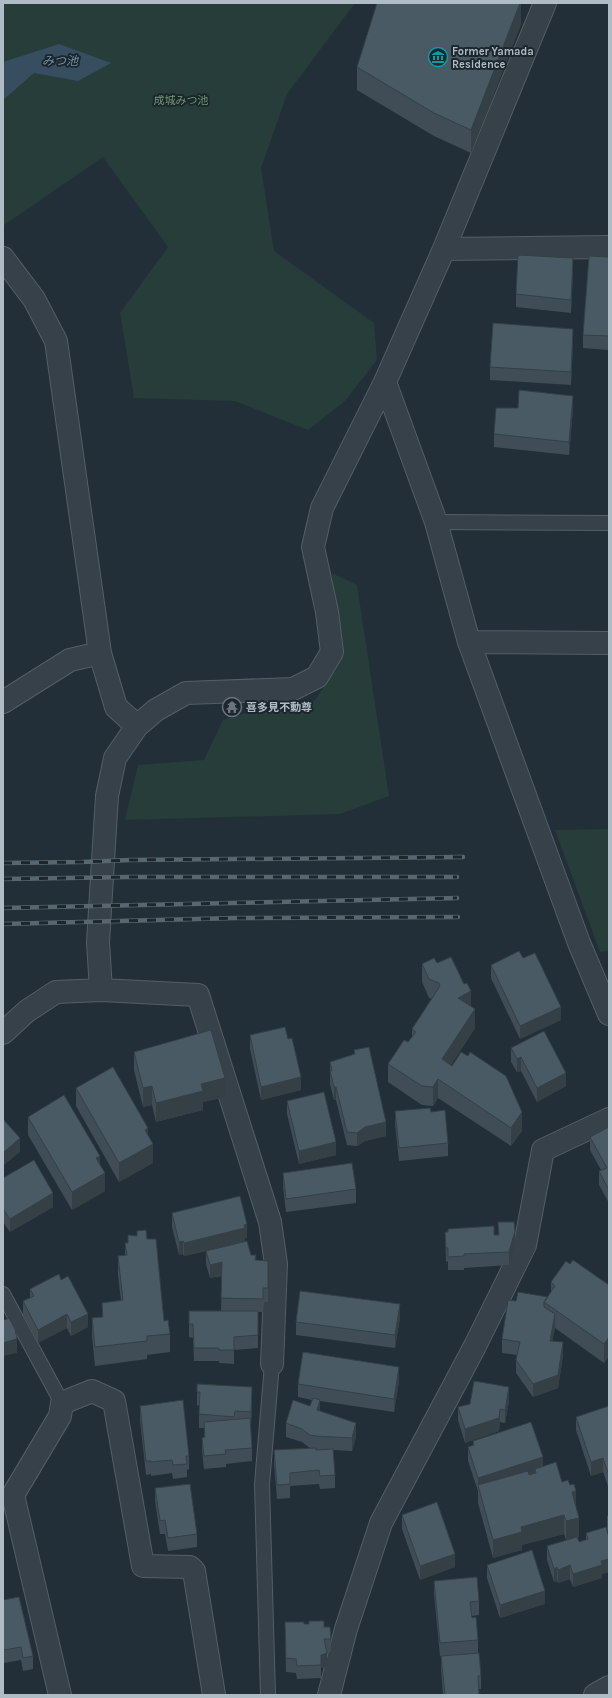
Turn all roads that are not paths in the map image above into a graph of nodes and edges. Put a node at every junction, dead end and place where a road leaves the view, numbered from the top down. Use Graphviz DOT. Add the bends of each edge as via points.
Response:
graph roads {
  1 [pos="545,3"];
  2 [pos="609,247"];
  3 [pos="444,249"];
  4 [pos="3,258"];
  5 [pos="385,382"];
  6 [pos="436,522"];
  7 [pos="609,523"];
  8 [pos="469,642"];
  9 [pos="609,643"];
  10 [pos="100,653"];
  11 [pos="3,702"];
  12 [pos="137,726"];
  13 [pos="101,990"];
  14 [pos="609,1014"];
  15 [pos="3,1033"];
  16 [pos="609,1119"];
  17 [pos="3,1294"];
  18 [pos="272,1364"];
  19 [pos="62,1403"];
  20 [pos="609,1687"];
  21 [pos="60,1695"];
  22 [pos="214,1695"];
  23 [pos="268,1695"];
  24 [pos="329,1695"];
  25 [pos="595,1695"];
  1 -- 3 [label="street"];
  2 -- 3 [label="street"];
  3 -- 5 [label="street"];
  4 -- 10 [label="street" via="34,299 56,341"];
  5 -- 6 [label="street"];
  5 -- 12 [label="street" via="322,508 313,547 332,652 317,677 293,690 186,693 156,710"];
  6 -- 7 [label="lane"];
  6 -- 8 [label="street"];
  8 -- 9 [label="street"];
  8 -- 14 [label="street" via="579,943"];
  10 -- 11 [label="street" via="70,660"];
  10 -- 12 [label="street" via="116,707"];
  12 -- 13 [label="street" via="116,758 107,796 98,942"];
  13 -- 15 [label="street" via="56,992 27,1011"];
  13 -- 18 [label="street" via="198,996 270,1222 276,1264"];
  16 -- 24 [label="street" via="543,1150 525,1245 475,1346 380,1523 346,1629"];
  17 -- 19 [label="lane"];
  18 -- 23 [label="lane" via="262,1484"];
  19 -- 21 [label="street" via="60,1416 13,1495"];
  19 -- 22 [label="street" via="92,1391 114,1401 143,1566 190,1567 194,1571"];
  20 -- 25 [label="street"];
}
